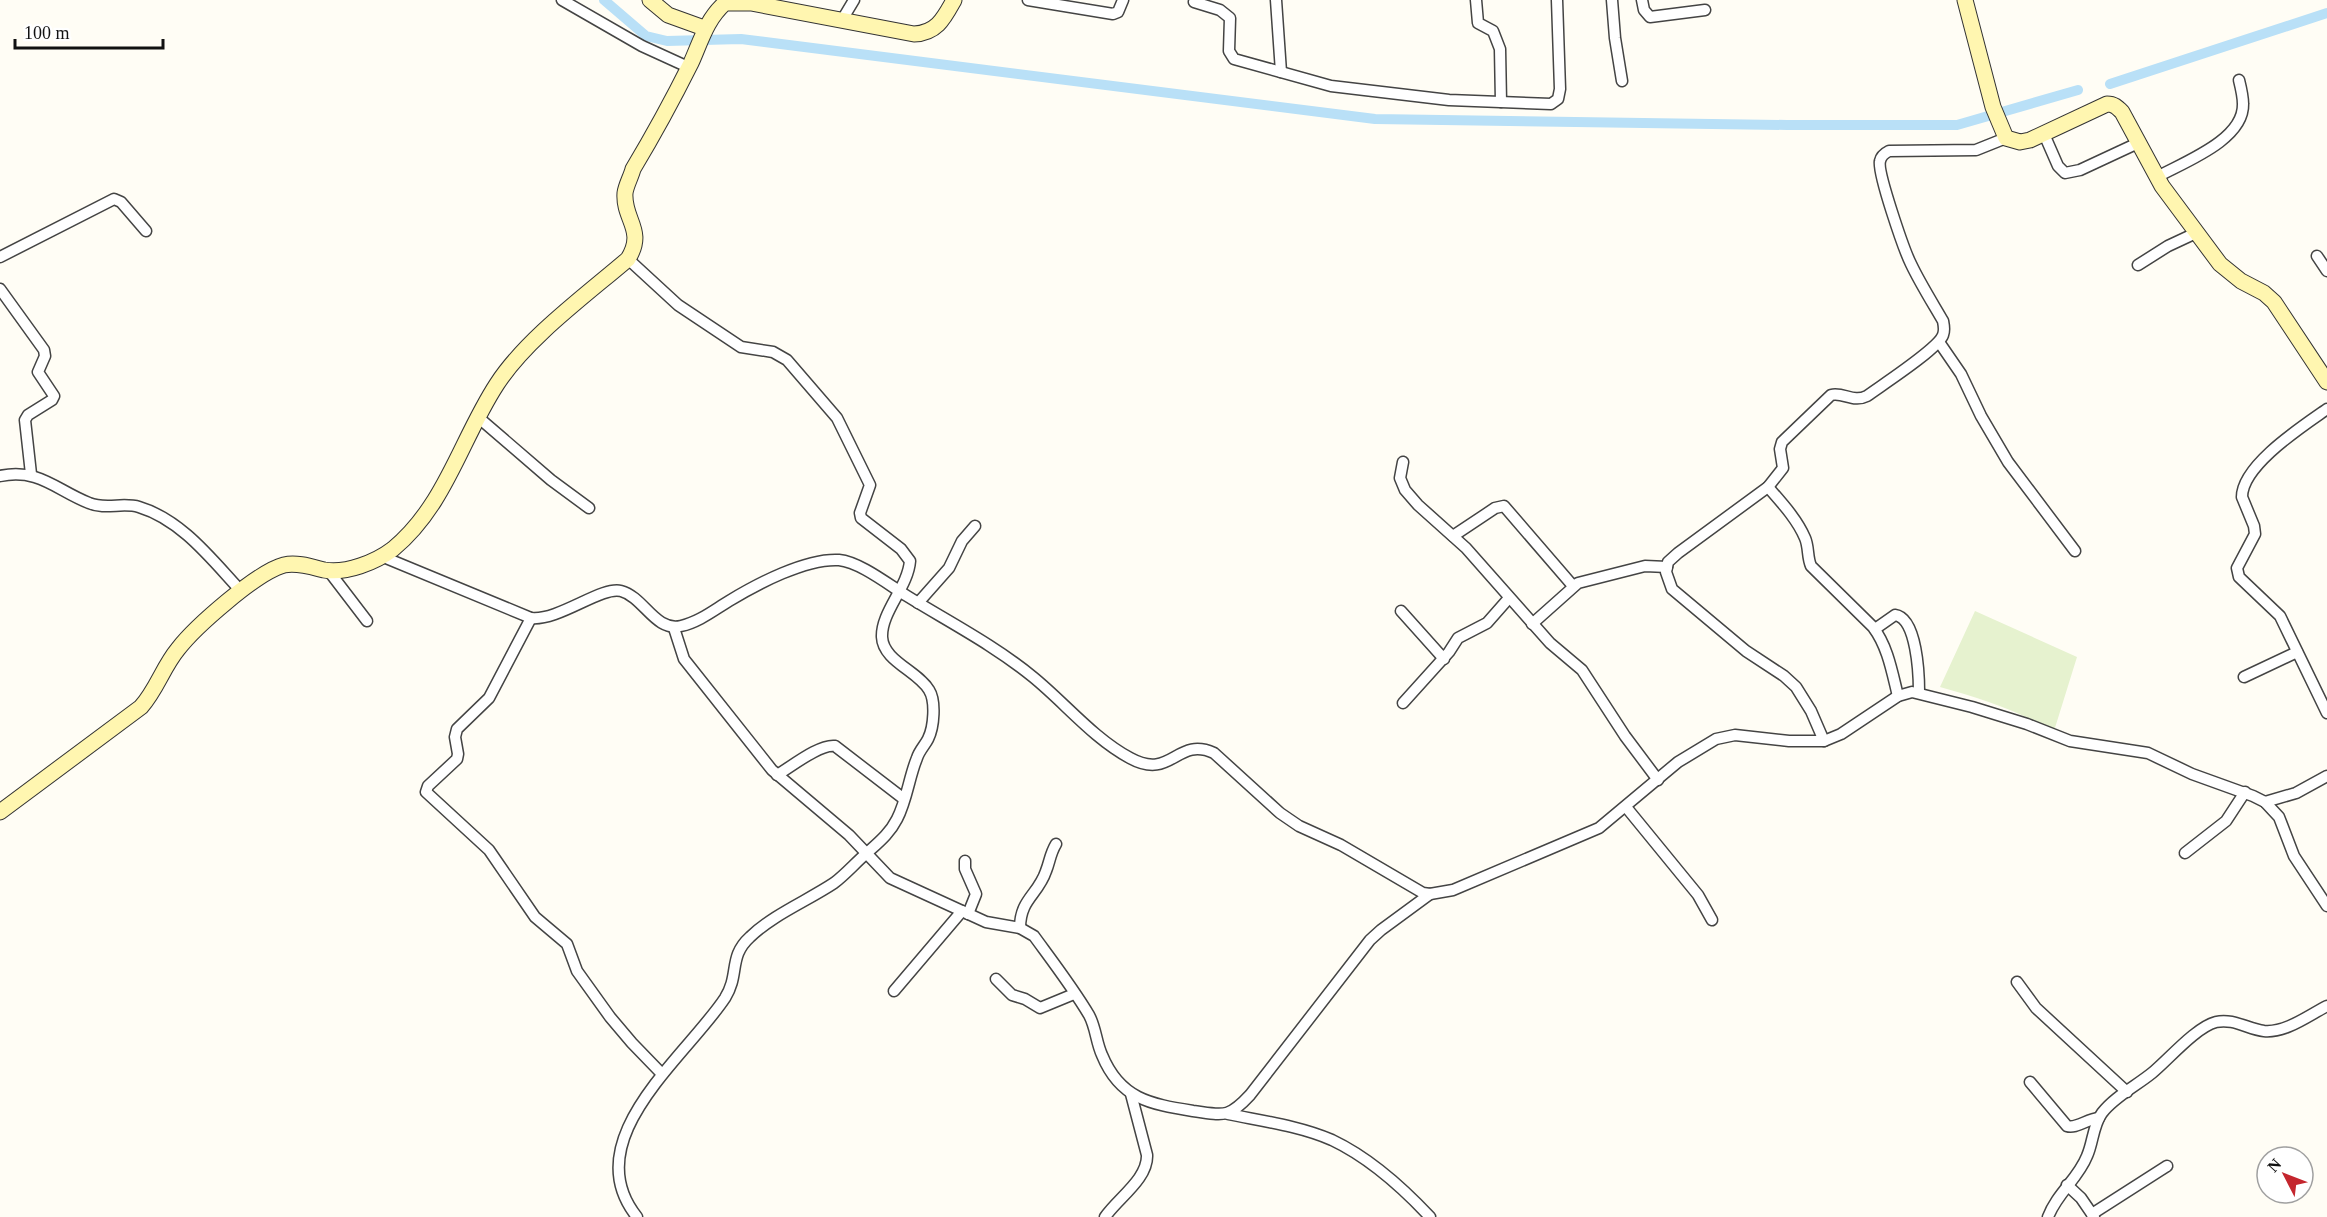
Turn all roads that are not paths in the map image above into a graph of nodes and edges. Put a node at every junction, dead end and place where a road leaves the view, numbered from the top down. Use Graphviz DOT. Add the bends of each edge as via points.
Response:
graph roads {
  1 [pos="562,0"];
  2 [pos="650,0"];
  3 [pos="854,0"];
  4 [pos="954,0"];
  5 [pos="1028,0"];
  6 [pos="1123,0"];
  7 [pos="1276,0"];
  8 [pos="1476,0"];
  9 [pos="1557,0"];
  10 [pos="1612,0"];
  11 [pos="1642,0"];
  12 [pos="1965,0"];
  13 [pos="1191,1"];
  14 [pos="752,2"];
  15 [pos="1706,10"];
  16 [pos="842,20"];
  17 [pos="703,32"];
  18 [pos="690,65"];
  19 [pos="1281,72"];
  20 [pos="2239,80"];
  21 [pos="1622,81"];
  22 [pos="1502,102"];
  23 [pos="2004,134"];
  24 [pos="2044,134"];
  25 [pos="2138,143"];
  26 [pos="2157,177"];
  27 [pos="146,231"];
  28 [pos="2198,232"];
  29 [pos="2317,256"];
  30 [pos="0,257"];
  31 [pos="628,259"];
  32 [pos="2138,265"];
  33 [pos="2327,271"];
  34 [pos="0,289"];
  35 [pos="1938,342"];
  36 [pos="2326,377"];
  37 [pos="2327,409"];
  38 [pos="479,418"];
  39 [pos="1403,462"];
  40 [pos="30,474"];
  41 [pos="0,476"];
  42 [pos="1768,487"];
  43 [pos="589,508"];
  44 [pos="975,526"];
  45 [pos="1453,536"];
  46 [pos="2075,551"];
  47 [pos="381,556"];
  48 [pos="1667,567"];
  49 [pos="328,570"];
  50 [pos="1573,586"];
  51 [pos="241,591"];
  52 [pos="900,592"];
  53 [pos="1509,598"];
  54 [pos="918,603"];
  55 [pos="1401,611"];
  56 [pos="531,618"];
  57 [pos="367,621"];
  58 [pos="1532,624"];
  59 [pos="674,627"];
  60 [pos="1875,628"];
  61 [pos="2297,652"];
  62 [pos="1444,659"];
  63 [pos="2244,677"];
  64 [pos="1919,692"];
  65 [pos="1898,696"];
  66 [pos="1404,703"];
  67 [pos="2327,713"];
  68 [pos="1824,741"];
  69 [pos="777,775"];
  70 [pos="2327,776"];
  71 [pos="1658,780"];
  72 [pos="2244,792"];
  73 [pos="904,799"];
  74 [pos="2265,802"];
  75 [pos="1626,807"];
  76 [pos="0,812"];
  77 [pos="1056,844"];
  78 [pos="2185,853"];
  79 [pos="866,854"];
  80 [pos="965,861"];
  81 [pos="1430,894"];
  82 [pos="2327,906"];
  83 [pos="965,913"];
  84 [pos="1712,920"];
  85 [pos="1020,928"];
  86 [pos="996,979"];
  87 [pos="2017,982"];
  88 [pos="894,991"];
  89 [pos="1074,994"];
  90 [pos="2327,1006"];
  91 [pos="662,1074"];
  92 [pos="2030,1082"];
  93 [pos="2127,1092"];
  94 [pos="1131,1094"];
  95 [pos="1228,1114"];
  96 [pos="2099,1118"];
  97 [pos="2167,1166"];
  98 [pos="2067,1185"];
  99 [pos="2093,1215"];
  100 [pos="637,1217"];
  101 [pos="1105,1217"];
  102 [pos="1430,1217"];
  103 [pos="2048,1217"];
  1 -- 18 [label="street" via="642,46"];
  2 -- 17 [label="street" via="668,15"];
  3 -- 16 [label="street"];
  4 -- 16 [label="street" via="940,22 923,34"];
  5 -- 6 [label="street" via="1106,14 1118,12"];
  7 -- 19 [label="street"];
  8 -- 22 [label="street" via="1478,23 1493,31 1500,49"];
  9 -- 22 [label="street" via="1558,99 1551,104"];
  10 -- 21 [label="street"];
  11 -- 15 [label="street" via="1650,17"];
  12 -- 23 [label="street" via="1993,107"];
  13 -- 19 [label="street" via="1220,10 1230,18 1229,51 1234,59"];
  14 -- 16 [label="street"];
  14 -- 17 [label="street" via="725,3"];
  17 -- 18 [label="street"];
  18 -- 31 [label="street" via="627,187 627,206 636,239"];
  19 -- 22 [label="street" via="1331,86"];
  20 -- 26 [label="street" via="2243,104 2236,127 2224,139"];
  23 -- 24 [label="street" via="2020,142"];
  23 -- 35 [label="street" via="1976,150 1889,151 1880,160 1910,263 1943,321 1945,328"];
  24 -- 25 [label="street" via="2112,104 2122,112"];
  24 -- 25 [label="street" via="2065,173"];
  25 -- 26 [label="street"];
  26 -- 28 [label="street"];
  27 -- 30 [label="street" via="114,199"];
  28 -- 32 [label="street"];
  28 -- 36 [label="street" via="2220,264 2274,302"];
  29 -- 33 [label="street"];
  31 -- 38 [label="street" via="520,355 496,385"];
  31 -- 52 [label="street" via="678,305 741,347 773,352 787,360 837,418 870,485 861,518 902,549 910,561"];
  34 -- 40 [label="street" via="44,350 38,372 54,396 25,420"];
  35 -- 42 [label="street" via="1860,400 1838,393 1831,395 1782,442 1783,468"];
  35 -- 46 [label="street" via="1961,374 2008,462"];
  37 -- 61 [label="street" via="2266,457 2242,492 2255,534 2238,563 2237,574 2280,616"];
  38 -- 43 [label="street"];
  38 -- 47 [label="street" via="431,506 397,545"];
  39 -- 45 [label="street" via="1400,478 1405,490"];
  40 -- 41 [label="street"];
  40 -- 51 [label="street" via="92,505 130,505 166,519"];
  42 -- 48 [label="street" via="1702,532"];
  42 -- 60 [label="street" via="1800,528 1811,566"];
  44 -- 54 [label="street" via="962,541 949,568"];
  45 -- 50 [label="street" via="1504,506"];
  45 -- 53 [label="street"];
  47 -- 49 [label="street" via="354,567"];
  47 -- 56 [label="street"];
  48 -- 50 [label="street" via="1645,566"];
  48 -- 68 [label="street" via="1672,589 1796,687"];
  49 -- 51 [label="street" via="284,565"];
  49 -- 57 [label="street"];
  50 -- 58 [label="street"];
  51 -- 76 [label="street" via="177,649 141,707"];
  52 -- 54 [label="street"];
  52 -- 59 [label="street" via="853,564 821,561 792,570 702,618"];
  52 -- 73 [label="street" via="884,623 883,644 927,687 932,698 931,731 917,758"];
  53 -- 58 [label="street"];
  53 -- 62 [label="street" via="1486,622 1458,638"];
  54 -- 81 [label="street" via="1001,653 1128,757 1151,766 1204,748 1215,753 1288,820"];
  55 -- 62 [label="street"];
  56 -- 59 [label="street" via="552,615 617,591 628,595 662,623"];
  56 -- 91 [label="street" via="489,698 457,729 457,759 426,792 489,850 537,920 567,944 577,971 610,1017"];
  58 -- 71 [label="street" via="1582,670"];
  59 -- 69 [label="street" via="684,659"];
  60 -- 64 [label="street" via="1895,615 1903,620 1914,641"];
  60 -- 65 [label="street" via="1890,660"];
  61 -- 63 [label="street"];
  61 -- 67 [label="street"];
  62 -- 66 [label="street"];
  64 -- 65 [label="street"];
  64 -- 72 [label="street" via="2070,741 2148,753"];
  65 -- 68 [label="street"];
  68 -- 71 [label="street" via="1735,735 1716,739 1690,753"];
  69 -- 73 [label="street" via="830,745"];
  69 -- 79 [label="street" via="835,822"];
  70 -- 74 [label="street" via="2296,794"];
  71 -- 75 [label="street"];
  72 -- 74 [label="street"];
  72 -- 78 [label="street" via="2226,821"];
  73 -- 79 [label="street" via="891,830"];
  74 -- 82 [label="street" via="2279,817 2294,856"];
  75 -- 81 [label="street" via="1589,833 1453,890"];
  75 -- 84 [label="street" via="1698,895"];
  77 -- 85 [label="street" via="1046,872 1021,912"];
  79 -- 83 [label="street" via="890,878"];
  79 -- 91 [label="street" via="837,881 749,938 737,954 733,985 724,1000"];
  80 -- 83 [label="street" via="976,894"];
  81 -- 95 [label="street" via="1371,940 1250,1095"];
  83 -- 85 [label="street" via="986,922"];
  83 -- 88 [label="street"];
  85 -- 89 [label="street" via="1034,936"];
  86 -- 89 [label="street" via="1012,995 1037,1008"];
  87 -- 93 [label="street" via="2036,1008"];
  89 -- 94 [label="street" via="1090,1017 1110,1072"];
  90 -- 93 [label="street" via="2272,1031 2235,1022 2211,1023"];
  91 -- 100 [label="street" via="631,1124 619,1155 618,1182"];
  92 -- 96 [label="street" via="2067,1126"];
  93 -- 96 [label="street"];
  94 -- 95 [label="street" via="1171,1107"];
  94 -- 101 [label="street" via="1147,1164"];
  95 -- 102 [label="street" via="1332,1141 1392,1180"];
  96 -- 98 [label="street" via="2087,1156"];
  97 -- 99 [label="street"];
  98 -- 99 [label="street"];
  98 -- 103 [label="street"];
}
